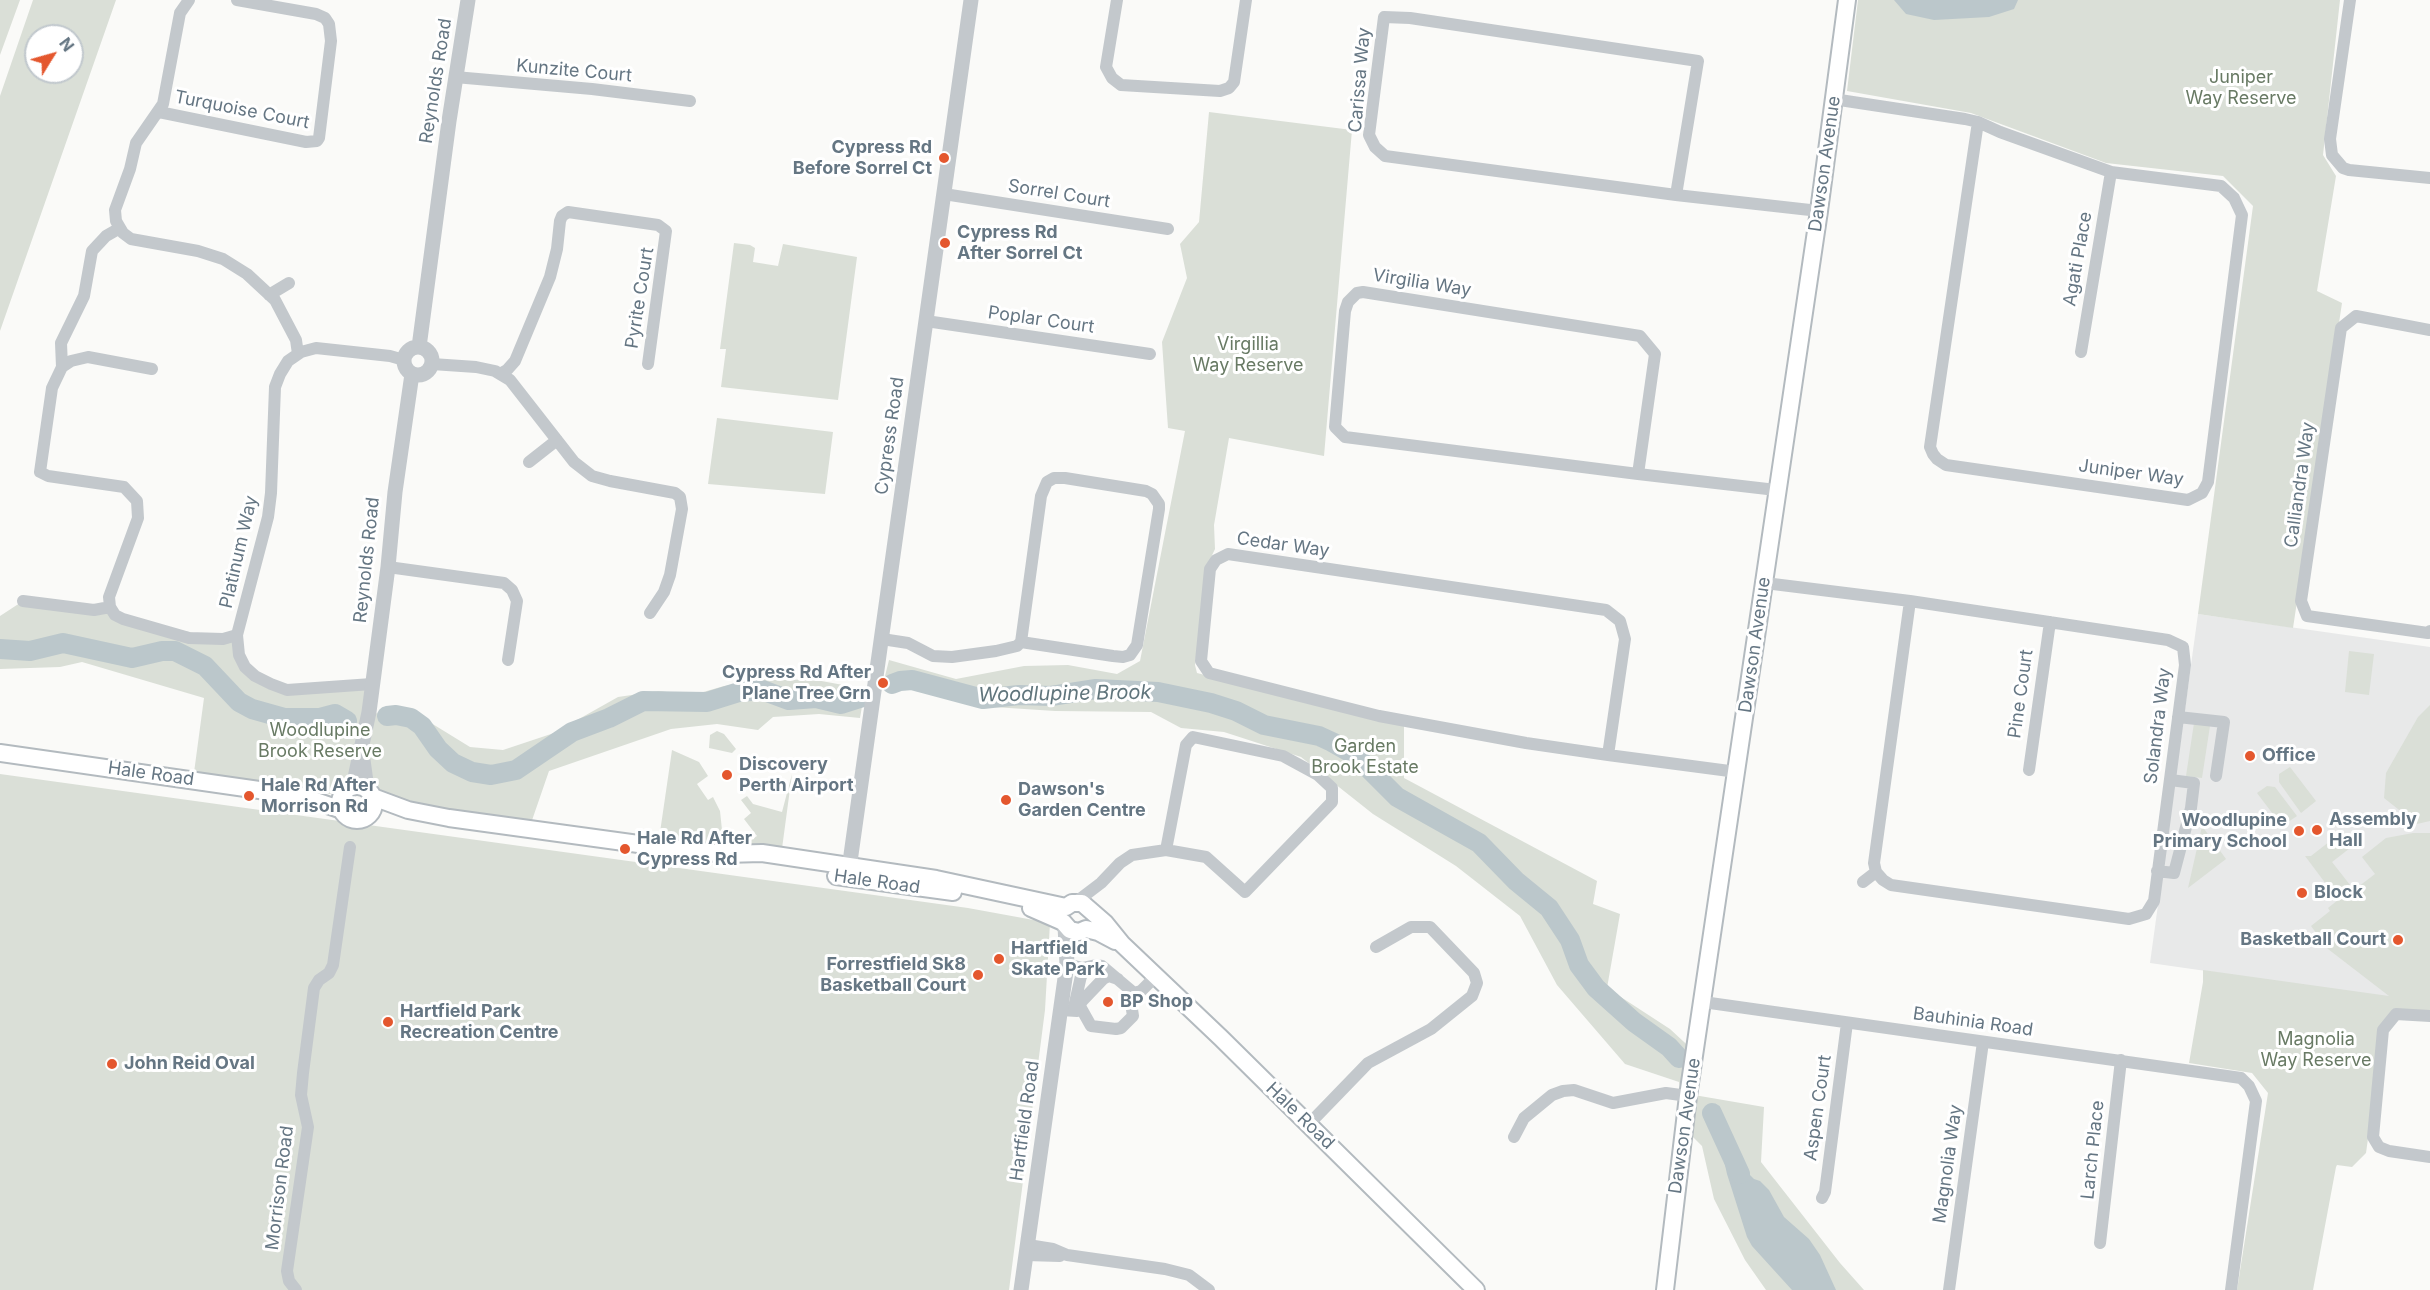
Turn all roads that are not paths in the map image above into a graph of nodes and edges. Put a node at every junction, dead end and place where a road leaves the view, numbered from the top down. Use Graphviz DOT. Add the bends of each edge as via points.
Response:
graph roads {
  1 [pos="237,0"];
  2 [pos="468,0"];
  3 [pos="971,0"];
  4 [pos="1116,0"];
  5 [pos="1246,0"];
  6 [pos="1847,0"];
  7 [pos="2350,0"];
  8 [pos="185,2"];
  9 [pos="455,77"];
  10 [pos="1833,99"];
  11 [pos="690,101"];
  12 [pos="159,112"];
  13 [pos="1978,122"];
  14 [pos="2111,172"];
  15 [pos="2430,178"];
  16 [pos="944,194"];
  17 [pos="1676,195"];
  18 [pos="1819,211"];
  19 [pos="120,228"];
  20 [pos="1168,229"];
  21 [pos="289,283"];
  22 [pos="269,294"];
  23 [pos="926,321"];
  24 [pos="2430,330"];
  25 [pos="419,347"];
  26 [pos="2081,352"];
  27 [pos="298,354"];
  28 [pos="1150,354"];
  29 [pos="432,364"];
  30 [pos="648,364"];
  31 [pos="62,367"];
  32 [pos="408,367"];
  33 [pos="153,369"];
  34 [pos="501,374"];
  35 [pos="557,440"];
  36 [pos="529,462"];
  37 [pos="1638,474"];
  38 [pos="1776,490"];
  39 [pos="388,567"];
  40 [pos="1765,583"];
  41 [pos="23,601"];
  42 [pos="1910,602"];
  43 [pos="110,607"];
  44 [pos="650,614"];
  45 [pos="2050,622"];
  46 [pos="2430,631"];
  47 [pos="237,635"];
  48 [pos="882,639"];
  49 [pos="1021,642"];
  50 [pos="508,660"];
  51 [pos="372,684"];
  52 [pos="2178,717"];
  53 [pos="0,753"];
  54 [pos="1608,755"];
  55 [pos="2029,770"];
  56 [pos="1737,772"];
  57 [pos="2216,776"];
  58 [pos="2170,780"];
  59 [pos="356,795"];
  60 [pos="408,810"];
  61 [pos="369,816"];
  62 [pos="350,847"];
  63 [pos="1166,850"];
  64 [pos="2157,871"];
  65 [pos="849,872"];
  66 [pos="1876,872"];
  67 [pos="1863,882"];
  68 [pos="1075,913"];
  69 [pos="1084,930"];
  70 [pos="1122,944"];
  71 [pos="1376,947"];
  72 [pos="1068,961"];
  73 [pos="1088,967"];
  74 [pos="1156,976"];
  75 [pos="1118,979"];
  76 [pos="1141,991"];
  77 [pos="1703,1002"];
  78 [pos="1071,1008"];
  79 [pos="2430,1016"];
  80 [pos="1847,1023"];
  81 [pos="1983,1042"];
  82 [pos="2121,1060"];
  83 [pos="1688,1096"];
  84 [pos="1309,1124"];
  85 [pos="1514,1137"];
  86 [pos="2430,1157"];
  87 [pos="1822,1198"];
  88 [pos="2100,1243"];
  89 [pos="1027,1250"];
  90 [pos="296,1290"];
  91 [pos="1021,1290"];
  92 [pos="1209,1290"];
  93 [pos="1476,1290"];
  94 [pos="1665,1290"];
  95 [pos="1949,1290"];
  96 [pos="2231,1290"];
  1 -- 12 [label="street, Turquoise Court" via="316,14 329,24 331,41 317,141"];
  2 -- 9 [label="street, Reynolds Road"];
  3 -- 16 [label="street, Cypress Road"];
  4 -- 5 [label="street" via="1106,67 1112,78 1122,85 1220,91 1234,82"];
  6 -- 10 [label="main road, Dawson Avenue"];
  7 -- 15 [label="street" via="2330,139 2332,155 2349,170"];
  8 -- 12 [label="street"];
  9 -- 11 [label="street, Kunzite Court"];
  9 -- 25 [label="street, Reynolds Road"];
  10 -- 13 [label="street, Juniper Way"];
  10 -- 18 [label="main road, Dawson Avenue"];
  12 -- 19 [label="street" via="136,143 115,210"];
  13 -- 14 [label="street, Juniper Way"];
  13 -- 14 [label="street, Juniper Way" via="1930,447 1933,454 1946,465 2188,500 2202,493 2208,482 2242,215 2234,198 2221,186"];
  14 -- 26 [label="street, Agati Place"];
  16 -- 20 [label="street, Sorrel Court"];
  16 -- 23 [label="street, Cypress Road"];
  17 -- 17 [label="street, Carissa Way" via="1384,156 1369,135 1384,17 1698,61"];
  17 -- 18 [label="street, Carissa Way"];
  18 -- 38 [label="main road, Dawson Avenue"];
  19 -- 22 [label="street" via="137,242 198,250 223,259"];
  19 -- 31 [label="street" via="92,250 84,296 61,343"];
  21 -- 22 [label="street"];
  22 -- 27 [label="street" via="285,317"];
  23 -- 28 [label="street, Poplar Court"];
  23 -- 48 [label="street, Cypress Road"];
  24 -- 46 [label="street, Calliandra Way" via="2356,316 2341,328 2301,601 2307,616"];
  25 -- 29 [label="street" via="430,355"];
  25 -- 32 [label="street" via="411,349"];
  27 -- 32 [label="street" via="316,348 332,349 390,356"];
  27 -- 47 [label="street, Platinum Way" via="288,361 275,387 268,517"];
  29 -- 32 [label="street" via="424,374"];
  29 -- 34 [label="street" via="477,367"];
  30 -- 34 [label="street, Pyrite Court" via="666,231 658,225 568,212 560,221 550,277 515,360"];
  31 -- 33 [label="street" via="88,357"];
  31 -- 43 [label="street" via="52,388 40,472 124,488 137,501 138,518 109,597"];
  32 -- 39 [label="street, Reynolds Road"];
  34 -- 35 [label="street"];
  35 -- 36 [label="street"];
  35 -- 44 [label="street" via="574,462 592,476 675,493 682,501 670,575"];
  37 -- 37 [label="street, Virgilia Way" via="1345,437 1335,427 1348,302 1363,292 1640,336 1655,354"];
  37 -- 38 [label="street, Virgilia Way"];
  38 -- 40 [label="main road, Dawson Avenue"];
  39 -- 50 [label="street" via="504,583 517,601"];
  39 -- 51 [label="street, Reynolds Road"];
  40 -- 42 [label="street, Solandra Way"];
  40 -- 56 [label="main road, Dawson Avenue"];
  41 -- 43 [label="street" via="94,610"];
  42 -- 45 [label="street, Solandra Way"];
  42 -- 66 [label="street" via="1874,862"];
  43 -- 47 [label="street" via="123,619 189,638 223,639"];
  45 -- 52 [label="street, Solandra Way" via="2168,640 2182,647 2185,665"];
  45 -- 55 [label="street, Pine Court"];
  47 -- 51 [label="street, Platinum Way" via="245,667 255,676 287,690"];
  48 -- 49 [label="street" via="908,643 940,656 996,651"];
  48 -- 65 [label="street, Cypress Road"];
  49 -- 49 [label="street" via="1123,657 1134,651 1159,509 1152,494 1065,478 1047,482 1041,495"];
  51 -- 59 [label="street, Reynolds Road"];
  52 -- 57 [label="street" via="2224,722"];
  52 -- 58 [label="street, Solandra Way"];
  53 -- 59 [label="main road, Hale Road" via="301,796"];
  54 -- 54 [label="street, Cedar Way" via="1379,716 1209,673 1202,661 1210,569 1216,560 1228,554 1606,610 1620,621 1625,639"];
  54 -- 56 [label="street, Cedar Way"];
  56 -- 77 [label="main road, Dawson Avenue"];
  58 -- 64 [label="street, Solandra Way"];
  58 -- 64 [label="street" via="2194,783 2192,800 2174,873"];
  59 -- 60 [label="main road, Hale Road"];
  59 -- 61 [label="main road" via="374,807"];
  59 -- 61 [label="main road, Hale Road" via="352,819"];
  60 -- 61 [label="main road, Hale Road"];
  60 -- 65 [label="main road, Hale Road" via="642,844 725,854 762,853"];
  62 -- 90 [label="street, Morrison Road" via="333,965 314,988 303,1073 301,1095 308,1127 287,1271"];
  63 -- 63 [label="street" via="1206,856 1245,892 1332,802 1332,788 1318,775 1283,756 1193,737 1186,745"];
  63 -- 68 [label="street" via="1132,855 1120,863"];
  64 -- 66 [label="street, Solandra Way" via="2154,901 2146,915 2129,919 1891,885"];
  65 -- 68 [label="main road, Hale Road" via="980,887"];
  66 -- 67 [label="street"];
  68 -- 69 [label="main road" via="1090,922"];
  68 -- 70 [label="main road, Hale Road" via="1105,923"];
  68 -- 72 [label="street, Hartfield Road"];
  69 -- 70 [label="main road, Hale Road"];
  69 -- 72 [label="street, Hartfield Road"];
  70 -- 74 [label="main road, Hale Road"];
  71 -- 84 [label="street" via="1411,927 1430,927 1474,973 1477,983 1472,996 1431,1029 1368,1063"];
  72 -- 73 [label="street" via="1076,968"];
  72 -- 78 [label="street, Hartfield Road"];
  73 -- 75 [label="street" via="1102,966"];
  73 -- 78 [label="street" via="1081,976"];
  74 -- 76 [label="street"];
  74 -- 84 [label="main road, Hale Road"];
  75 -- 76 [label="street" via="1131,992"];
  75 -- 78 [label="street" via="1103,979"];
  76 -- 78 [label="street" via="1131,1003 1133,1016 1121,1028 1091,1026"];
  77 -- 80 [label="street, Bauhinia Road"];
  77 -- 83 [label="main road, Dawson Avenue"];
  78 -- 89 [label="street, Hartfield Road"];
  79 -- 86 [label="street" via="2396,1014 2383,1030 2373,1137 2379,1147 2389,1151"];
  80 -- 81 [label="street, Bauhinia Road"];
  80 -- 87 [label="street, Aspen Court"];
  81 -- 82 [label="street, Bauhinia Road"];
  81 -- 95 [label="street, Magnolia Way"];
  82 -- 88 [label="street, Larch Place"];
  82 -- 96 [label="street, Bauhinia Road" via="2238,1077 2249,1086 2256,1101"];
  83 -- 85 [label="street" via="1666,1093 1613,1103 1574,1090 1563,1091 1524,1118"];
  83 -- 94 [label="main road, Dawson Avenue"];
  84 -- 93 [label="main road, Hale Road"];
  89 -- 91 [label="street, Hartfield Road"];
  89 -- 92 [label="street" via="1054,1257 1067,1255 1165,1269 1189,1275"];
}
